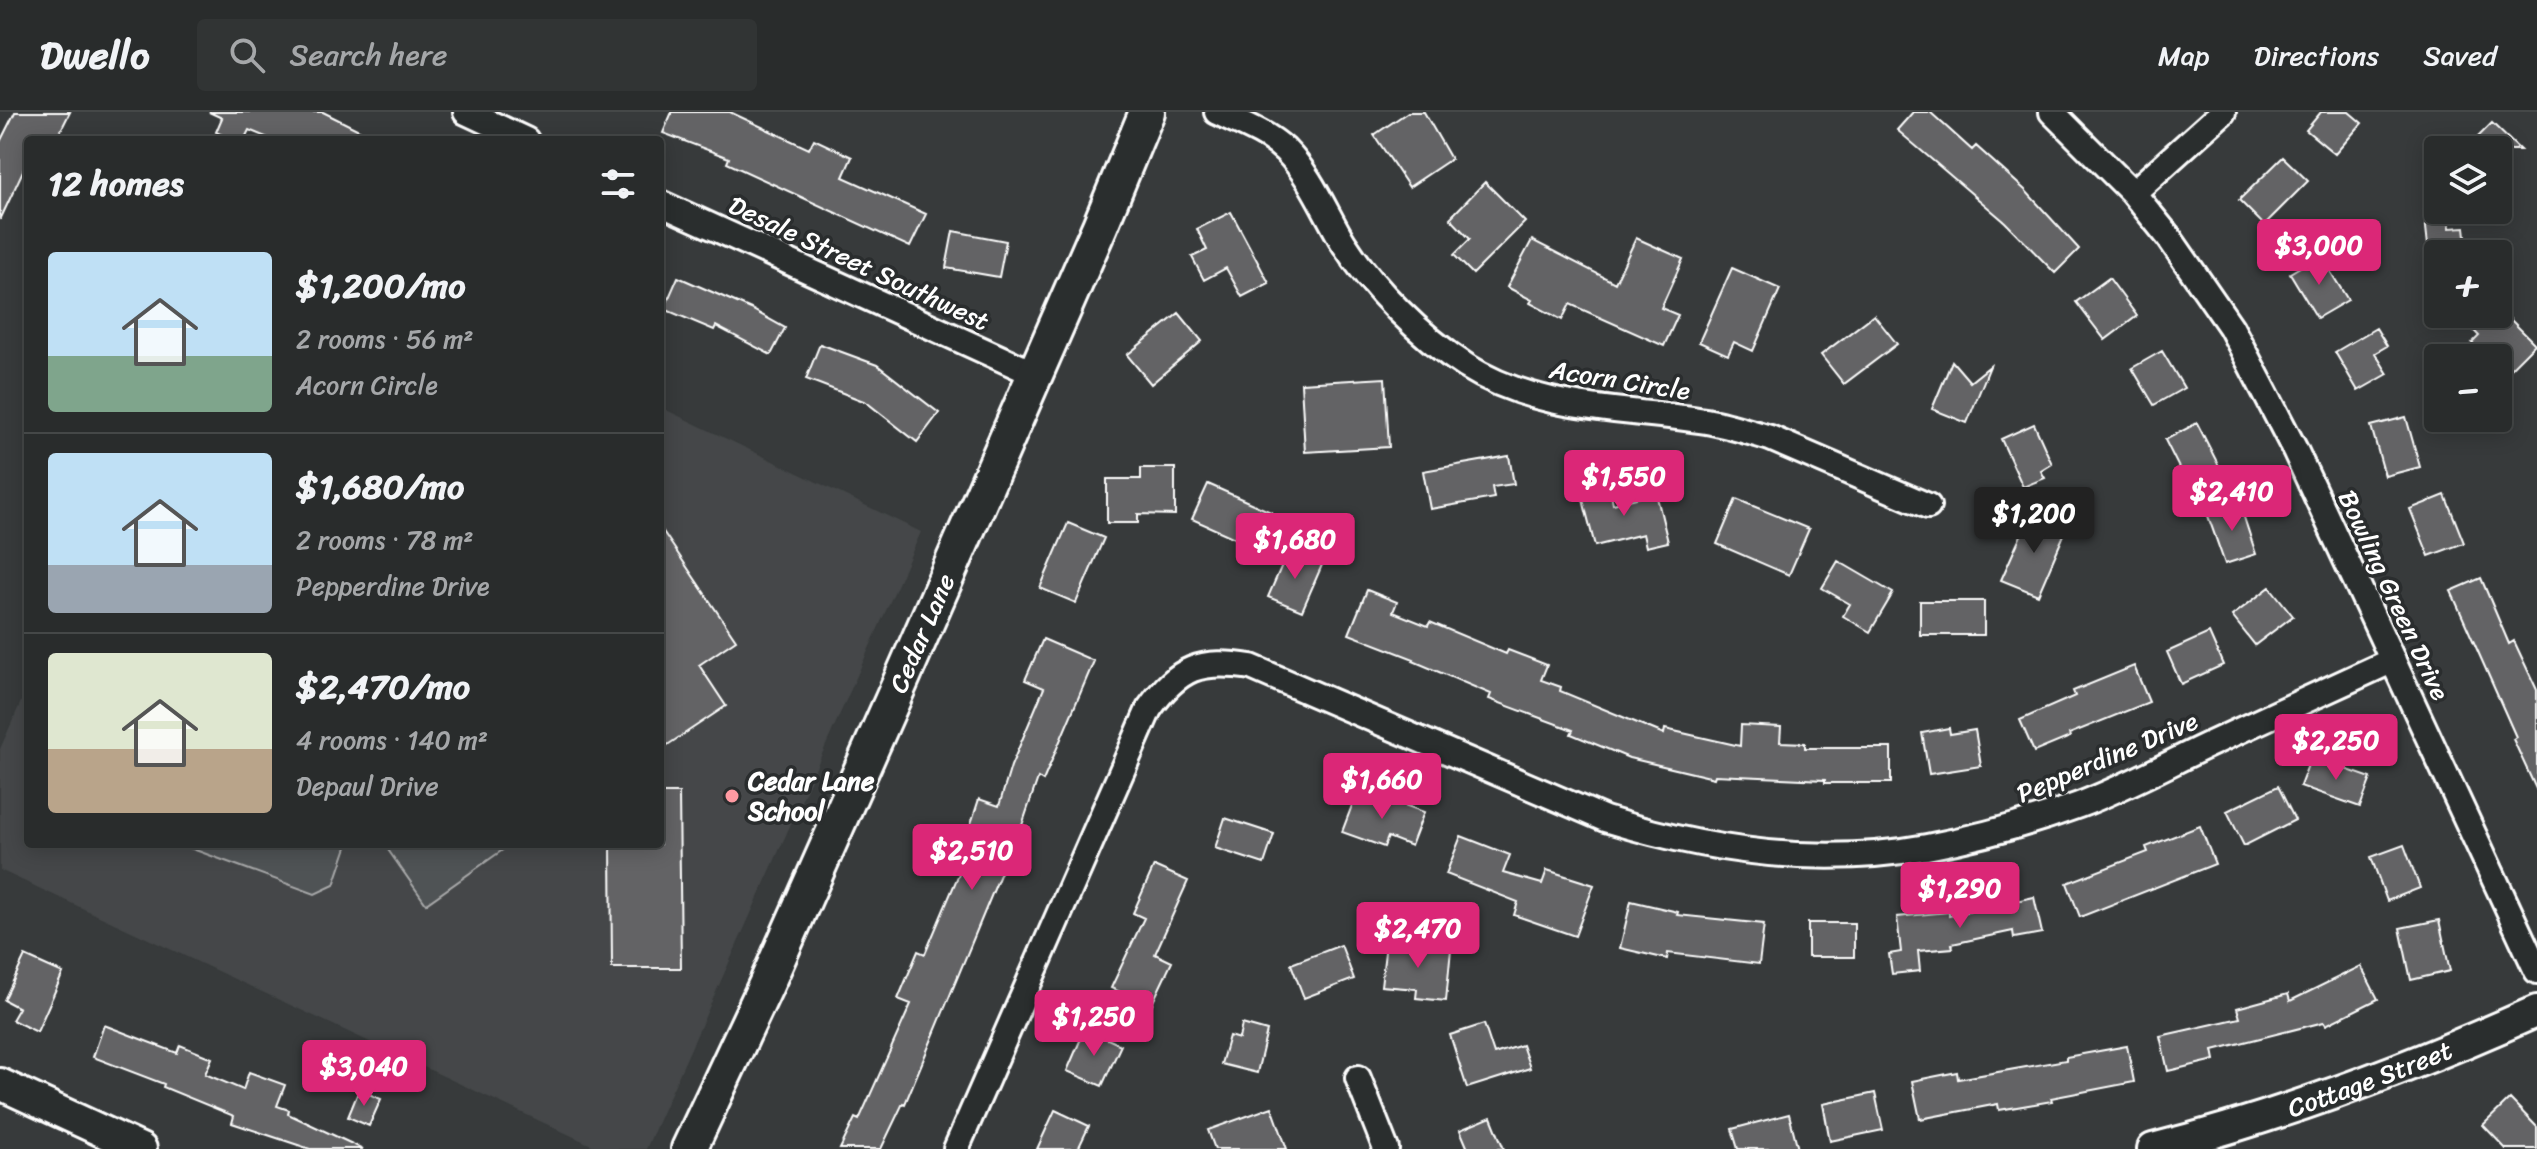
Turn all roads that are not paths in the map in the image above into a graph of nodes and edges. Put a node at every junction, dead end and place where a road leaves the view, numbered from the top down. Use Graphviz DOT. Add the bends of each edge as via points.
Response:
graph roads {
  1 [pos="466,112"];
  2 [pos="1147,112"];
  3 [pos="1217,112"];
  4 [pos="2052,112"];
  5 [pos="2223,112"];
  6 [pos="517,136"];
  7 [pos="2133,193"];
  8 [pos="664,205"];
  9 [pos="1035,374"];
  10 [pos="1928,506"];
  11 [pos="2393,660"];
  12 [pos="2537,971"];
  13 [pos="2537,1011"];
  14 [pos="1358,1078"];
  15 [pos="0,1084"];
  16 [pos="141,1149"];
  17 [pos="689,1149"];
  18 [pos="956,1149"];
  19 [pos="1386,1149"];
  20 [pos="2153,1149"];
  1 -- 6 [label="street"];
  2 -- 9 [label="main road, Cedar Lane"];
  3 -- 10 [label="street, Acorn Circle" via="1284,149 1359,265 1414,326 1467,367 1535,396 1586,408 1707,421 1748,431"];
  4 -- 7 [label="street, Bowling Green Drive"];
  5 -- 7 [label="street"];
  7 -- 11 [label="street, Bowling Green Drive" via="2231,327"];
  8 -- 9 [label="street, Desale Street Southwest"];
  9 -- 17 [label="main road, Cedar Lane"];
  11 -- 12 [label="street, Bowling Green Drive"];
  11 -- 18 [label="street, Pepperdine Drive" via="2082,804 1926,847 1849,855 1775,854 1656,835 1605,819 1251,667 1223,662 1194,668 1167,684 1149,709"];
  13 -- 20 [label="street, Cottage Street" via="2360,1085 2236,1128"];
  14 -- 19 [label="street"];
  15 -- 16 [label="street"];
}
